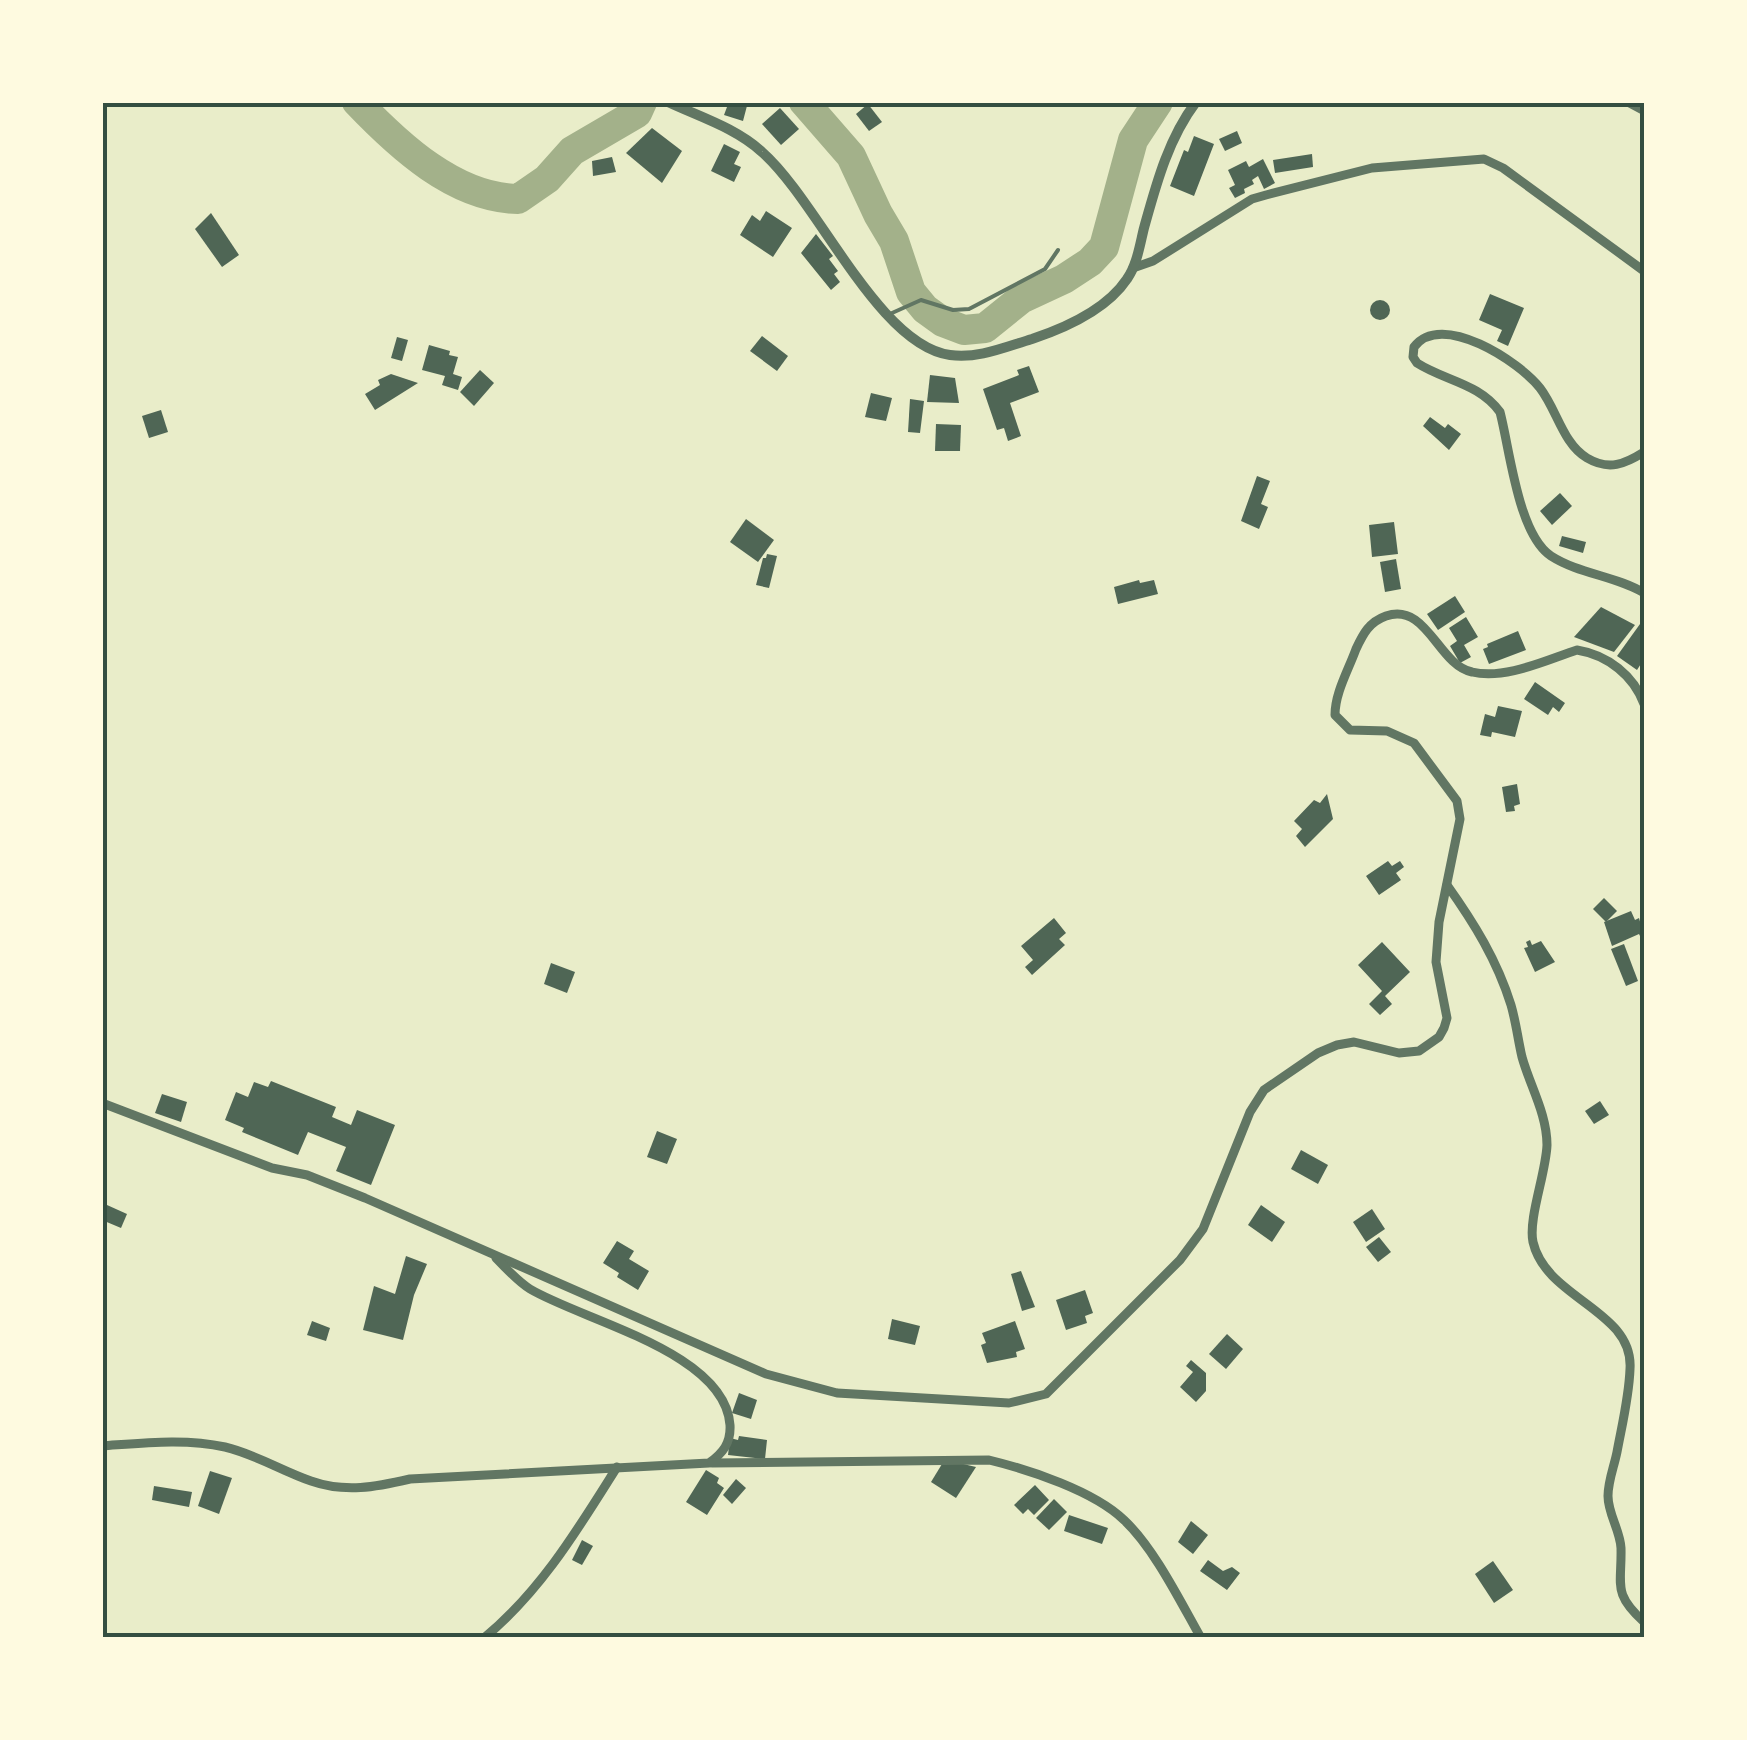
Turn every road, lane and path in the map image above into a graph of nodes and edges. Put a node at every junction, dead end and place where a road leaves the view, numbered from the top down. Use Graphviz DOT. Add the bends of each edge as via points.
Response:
graph roads {
  1 [pos="668,102"];
  2 [pos="1196,102"];
  3 [pos="1358,102"];
  4 [pos="1398,102"];
  5 [pos="1629,102"];
  6 [pos="1644,110"];
  7 [pos="1058,250"];
  8 [pos="1133,268"];
  9 [pos="1644,271"];
  10 [pos="892,314"];
  11 [pos="1644,452"];
  12 [pos="1644,593"];
  13 [pos="1644,704"];
  14 [pos="1446,885"];
  15 [pos="102,1103"];
  16 [pos="490,1252"];
  17 [pos="102,1446"];
  18 [pos="709,1463"];
  19 [pos="617,1467"];
  20 [pos="1644,1622"];
  21 [pos="484,1638"];
  22 [pos="1201,1638"];
  1 -- 10 [label="street" via="766,154"];
  2 -- 8 [label="street" via="1179,126 1156,186"];
  3 -- 4 [label="street"];
  5 -- 6 [label="street"];
  7 -- 10 [label="lane" via="1045,270 970,308 921,300"];
  8 -- 9 [label="street" via="1266,195 1372,168 1462,159 1494,162"];
  8 -- 10 [label="street" via="1096,308 1054,332 986,353 948,355 919,345"];
  11 -- 12 [label="street" via="1613,466 1590,460 1576,450 1539,386 1495,351 1450,334 1429,336 1414,347 1416,363 1476,389 1500,412 1525,520 1539,545 1575,567"];
  13 -- 14 [label="street" via="1611,662 1589,652 1476,673 1455,664 1406,616 1383,616 1364,630 1334,716 1350,730 1387,732 1414,743 1446,782 1460,819"];
  14 -- 16 [label="street" via="1436,962 1447,1018 1439,1037 1406,1053 1337,1045 1264,1090 1203,1229 1046,1394 1009,1403 837,1393 766,1374"];
  14 -- 20 [label="street" via="1489,948 1539,1102 1547,1141 1532,1230 1540,1263 1628,1347 1631,1366 1608,1502 1620,1538 1621,1595"];
  15 -- 16 [label="street" via="365,1198"];
  16 -- 18 [label="street" via="526,1287 641,1336 718,1390 729,1411 730,1434"];
  17 -- 19 [label="street" via="167,1441 226,1447 334,1487"];
  18 -- 19 [label="street"];
  18 -- 22 [label="street" via="989,1460 1015,1466 1125,1520"];
  19 -- 21 [label="street" via="562,1556"];
}
